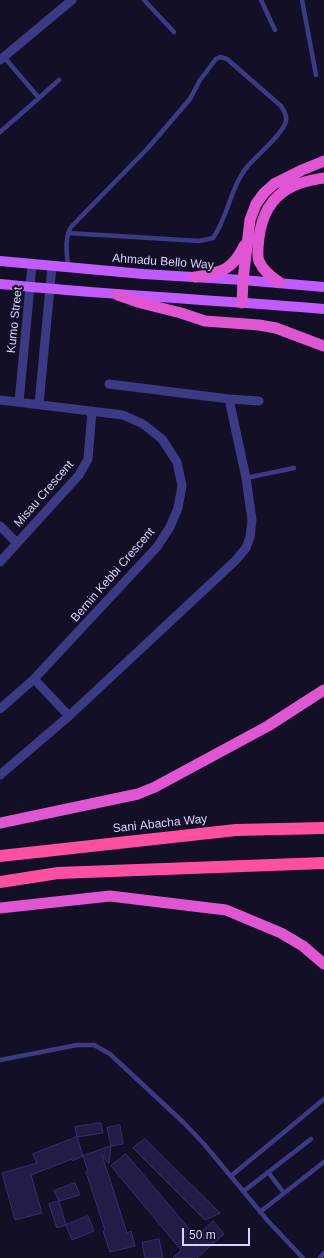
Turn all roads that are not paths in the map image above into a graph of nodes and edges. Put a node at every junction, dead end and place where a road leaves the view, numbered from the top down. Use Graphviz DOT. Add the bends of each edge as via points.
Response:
graph roads {
  1 [pos="72,0"];
  2 [pos="144,0"];
  3 [pos="261,0"];
  4 [pos="302,0"];
  5 [pos="275,30"];
  6 [pos="174,32"];
  7 [pos="2,59"];
  8 [pos="316,75"];
  9 [pos="59,80"];
  10 [pos="39,98"];
  11 [pos="0,132"];
  12 [pos="324,161"];
  13 [pos="324,178"];
  14 [pos="68,233"];
  15 [pos="247,240"];
  16 [pos="0,261"];
  17 [pos="32,265"];
  18 [pos="52,266"];
  19 [pos="68,267"];
  20 [pos="195,277"];
  21 [pos="243,280"];
  22 [pos="279,282"];
  23 [pos="0,284"];
  24 [pos="30,287"];
  25 [pos="324,287"];
  26 [pos="51,289"];
  27 [pos="118,295"];
  28 [pos="242,302"];
  29 [pos="324,310"];
  30 [pos="324,346"];
  31 [pos="109,384"];
  32 [pos="229,399"];
  33 [pos="0,400"];
  34 [pos="259,400"];
  35 [pos="19,402"];
  36 [pos="39,404"];
  37 [pos="92,412"];
  38 [pos="294,468"];
  39 [pos="246,478"];
  40 [pos="0,526"];
  41 [pos="17,543"];
  42 [pos="0,562"];
  43 [pos="34,679"];
  44 [pos="324,690"];
  45 [pos="0,709"];
  46 [pos="69,716"];
  47 [pos="0,775"];
  48 [pos="0,823"];
  49 [pos="324,828"];
  50 [pos="0,856"];
  51 [pos="324,863"];
  52 [pos="0,882"];
  53 [pos="0,908"];
  54 [pos="324,964"];
  55 [pos="0,1060"];
  56 [pos="324,1099"];
  57 [pos="311,1139"];
  58 [pos="324,1162"];
  59 [pos="268,1172"];
  60 [pos="231,1176"];
  61 [pos="244,1192"];
  62 [pos="284,1193"];
  63 [pos="260,1212"];
  64 [pos="324,1253"];
  65 [pos="303,1258"];
  66 [pos="320,1258"];
  1 -- 7 [label="street"];
  2 -- 6 [label="lane"];
  3 -- 5 [label="lane"];
  4 -- 8 [label="lane"];
  7 -- 10 [label="lane"];
  9 -- 10 [label="lane"];
  10 -- 11 [label="lane"];
  12 -- 15 [label="highway" via="286,177 264,193 256,204 250,220"];
  13 -- 22 [label="highway" via="299,183 283,192 271,205 262,222 258,237 259,263"];
  14 -- 14 [label="lane" via="190,100 200,80 220,57 227,59 282,106 286,119 284,128 246,168 238,181 221,227 213,238 199,241"];
  14 -- 19 [label="lane"];
  15 -- 20 [label="highway" via="235,262 228,269"];
  15 -- 21 [label="highway"];
  16 -- 17 [label="main road, Ahmadu Bello Way"];
  17 -- 18 [label="main road, Ahmadu Bello Way"];
  17 -- 24 [label="street, Kumo Street"];
  18 -- 19 [label="main road, Ahmadu Bello Way"];
  18 -- 26 [label="street"];
  19 -- 20 [label="main road, Ahmadu Bello Way"];
  20 -- 21 [label="main road, Ahmadu Bello Way"];
  21 -- 22 [label="main road, Ahmadu Bello Way"];
  21 -- 28 [label="highway"];
  22 -- 25 [label="main road, Ahmadu Bello Way"];
  23 -- 24 [label="main road"];
  24 -- 26 [label="main road"];
  24 -- 35 [label="street, Kumo Street"];
  26 -- 27 [label="main road"];
  26 -- 36 [label="street"];
  27 -- 28 [label="main road"];
  27 -- 30 [label="highway" via="205,321 276,328"];
  28 -- 29 [label="main road"];
  31 -- 32 [label="street"];
  32 -- 34 [label="street"];
  32 -- 39 [label="street"];
  33 -- 35 [label="street, Bernin Kebbi Crescent"];
  35 -- 36 [label="street, Bernin Kebbi Crescent"];
  36 -- 37 [label="street, Bernin Kebbi Crescent"];
  37 -- 41 [label="street, Misau Crescent" via="88,459 82,470"];
  37 -- 43 [label="street, Bernin Kebbi Crescent" via="123,415 143,424 162,439 177,462 182,486 178,508 157,547"];
  38 -- 39 [label="lane"];
  39 -- 46 [label="street" via="252,520 246,548 235,562"];
  40 -- 41 [label="street"];
  41 -- 42 [label="street, Misau Crescent"];
  43 -- 45 [label="street, Bernin Kebbi Crescent"];
  43 -- 46 [label="street"];
  44 -- 48 [label="highway" via="268,726 138,794"];
  46 -- 47 [label="street"];
  49 -- 50 [label="highway, Sani Abacha Way" via="236,830"];
  51 -- 52 [label="highway" via="58,873"];
  53 -- 54 [label="highway" via="110,896 226,910 281,933 304,946"];
  55 -- 60 [label="lane" via="77,1045 94,1045 103,1049 184,1123"];
  56 -- 60 [label="lane"];
  57 -- 59 [label="lane"];
  58 -- 62 [label="lane"];
  59 -- 61 [label="lane"];
  59 -- 62 [label="lane"];
  60 -- 61 [label="lane"];
  61 -- 63 [label="lane"];
  62 -- 63 [label="lane"];
  63 -- 65 [label="lane"];
  64 -- 66 [label="lane"];
}
